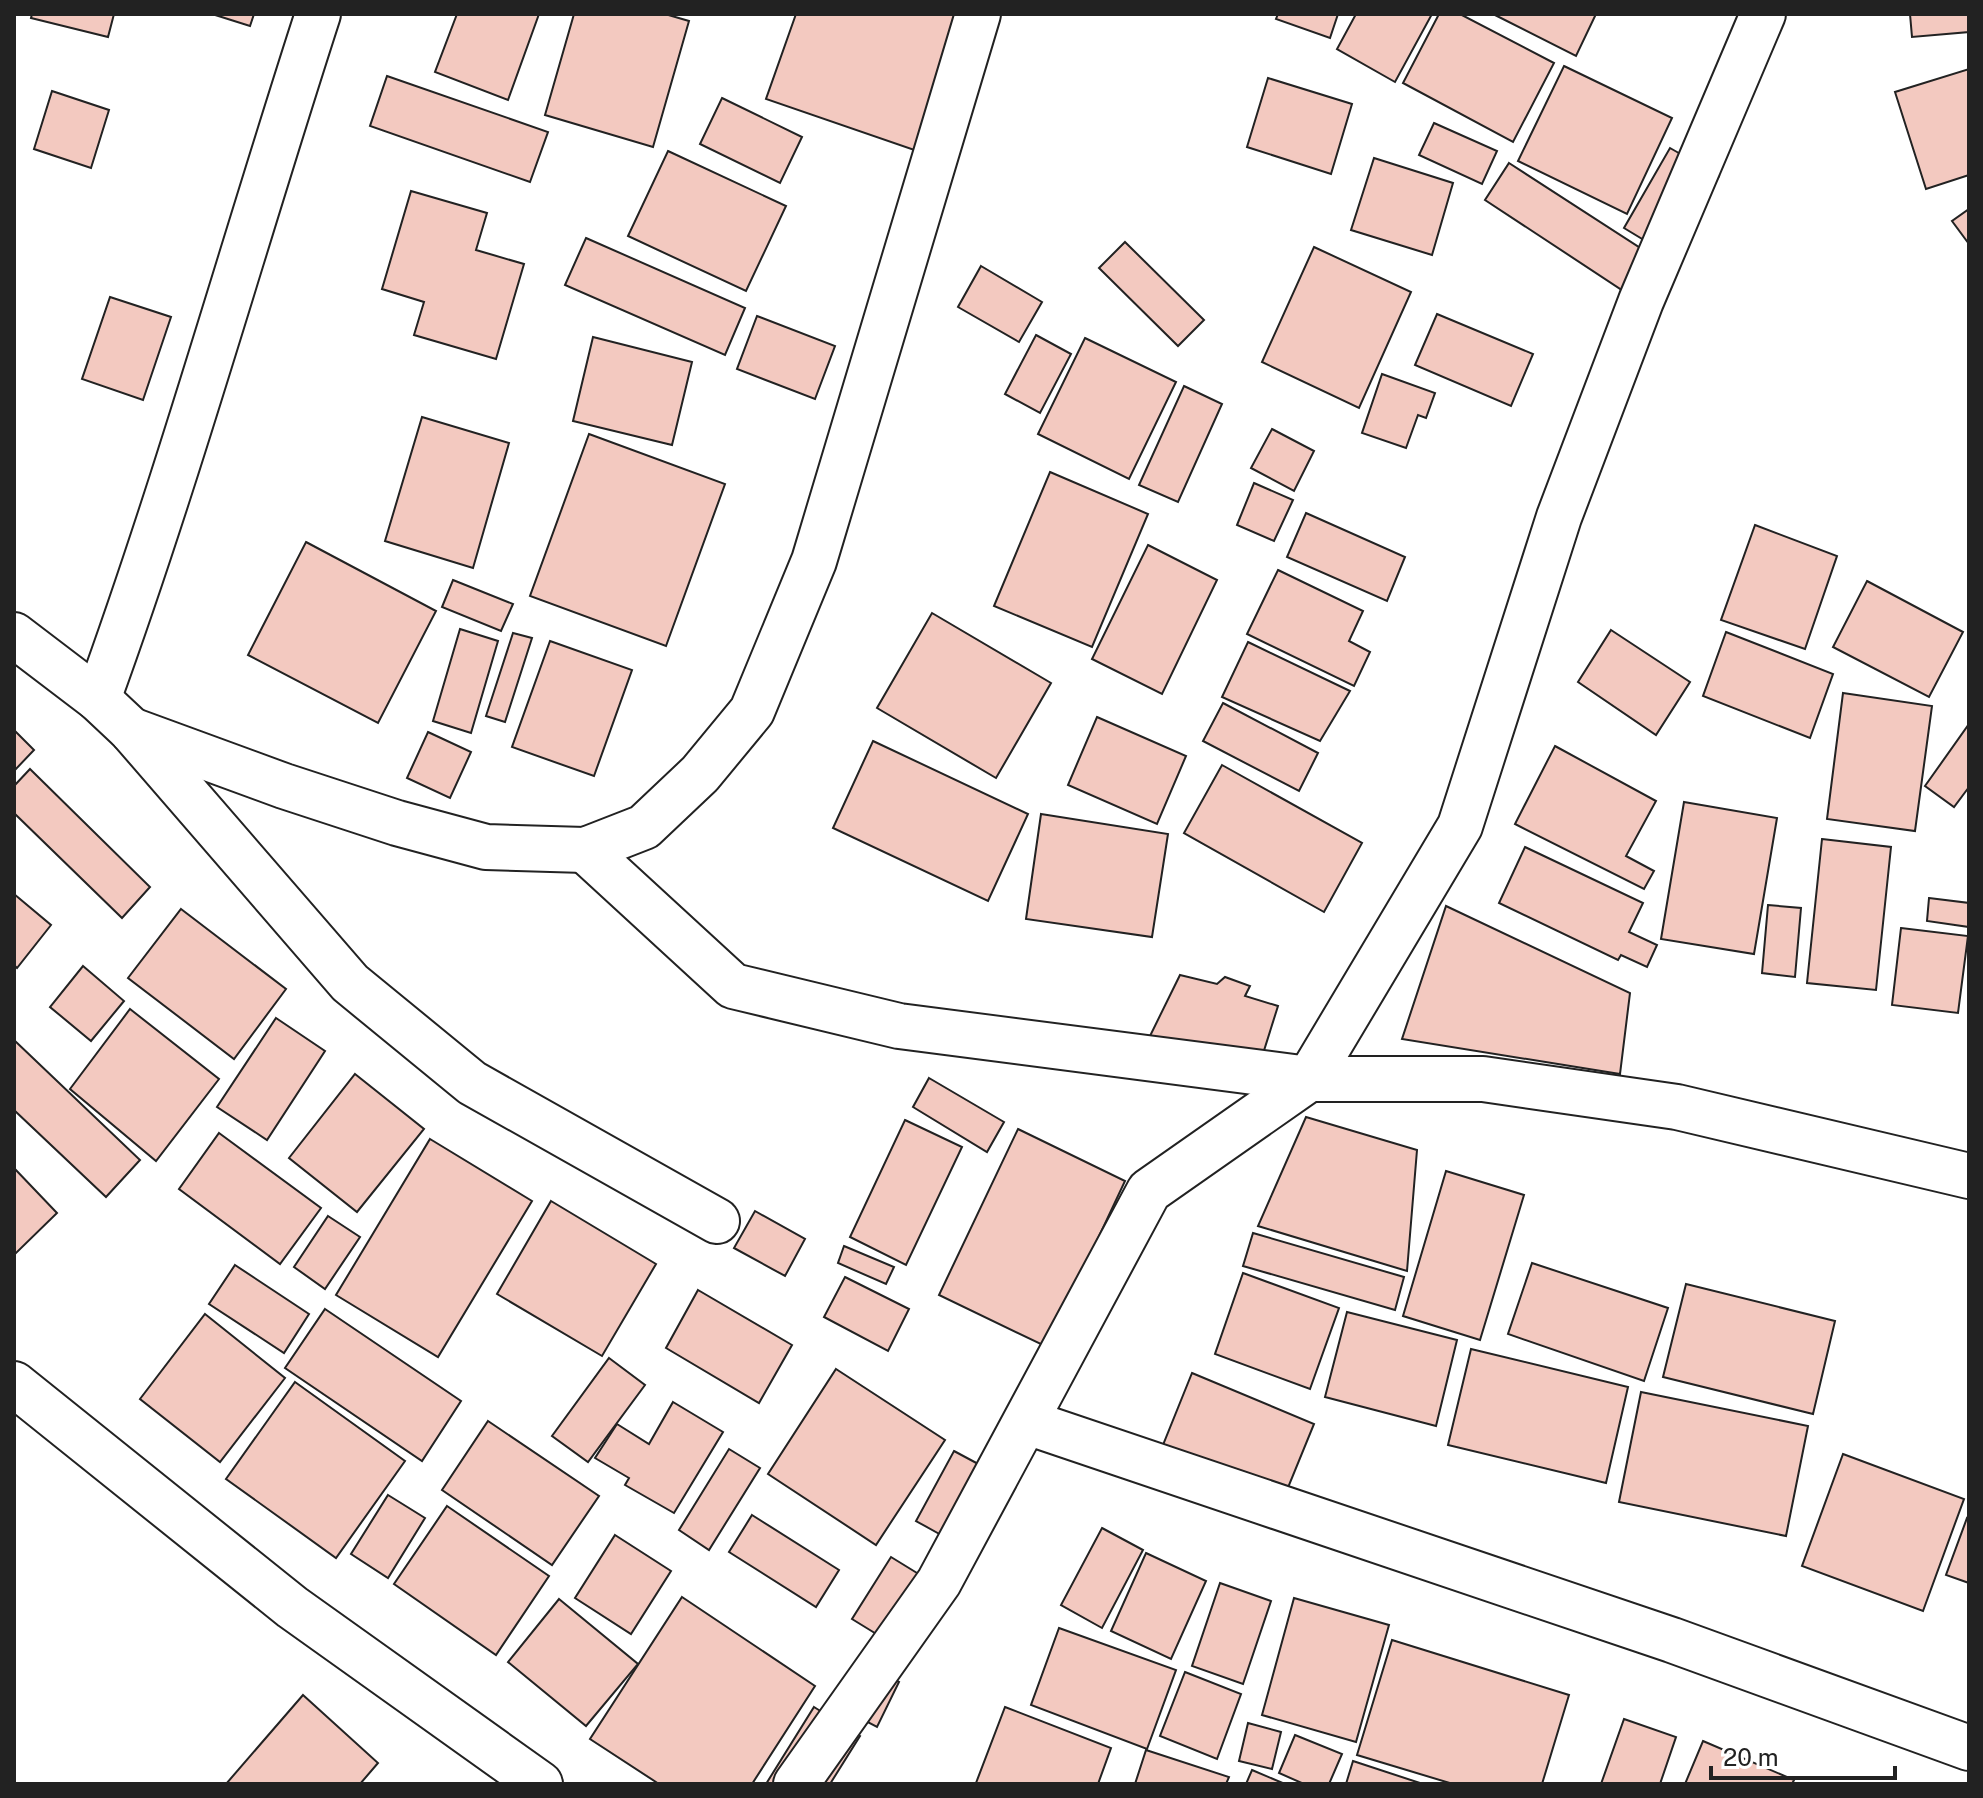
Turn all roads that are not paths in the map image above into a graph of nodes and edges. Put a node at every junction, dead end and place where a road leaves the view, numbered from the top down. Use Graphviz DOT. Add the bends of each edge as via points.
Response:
graph roads {
  1 [pos="318,14"];
  2 [pos="978,14"];
  3 [pos="1753,17"];
  4 [pos="14,635"];
  5 [pos="98,699"];
  6 [pos="131,730"];
  7 [pos="585,850"];
  8 [pos="1309,1079"];
  9 [pos="1969,1176"];
  10 [pos="717,1221"];
  11 [pos="14,1384"];
  12 [pos="1027,1422"];
  13 [pos="1969,1748"];
  14 [pos="540,1784"];
  15 [pos="796,1784"];
  1 -- 5 [label="street" via="149,559"];
  2 -- 7 [label="street" via="814,561 752,711 700,774 644,827"];
  3 -- 8 [label="street" via="1559,517 1460,826"];
  4 -- 5 [label="street"];
  5 -- 6 [label="street"];
  6 -- 7 [label="street" via="397,823 486,847"];
  6 -- 10 [label="street" via="350,983 472,1083"];
  7 -- 8 [label="street" via="733,986 899,1026"];
  8 -- 9 [label="street" via="1483,1079 1677,1107"];
  8 -- 12 [label="street" via="1149,1191"];
  11 -- 14 [label="street" via="292,1607"];
  12 -- 13 [label="street" via="1672,1640"];
  12 -- 15 [label="street" via="939,1582"];
}
